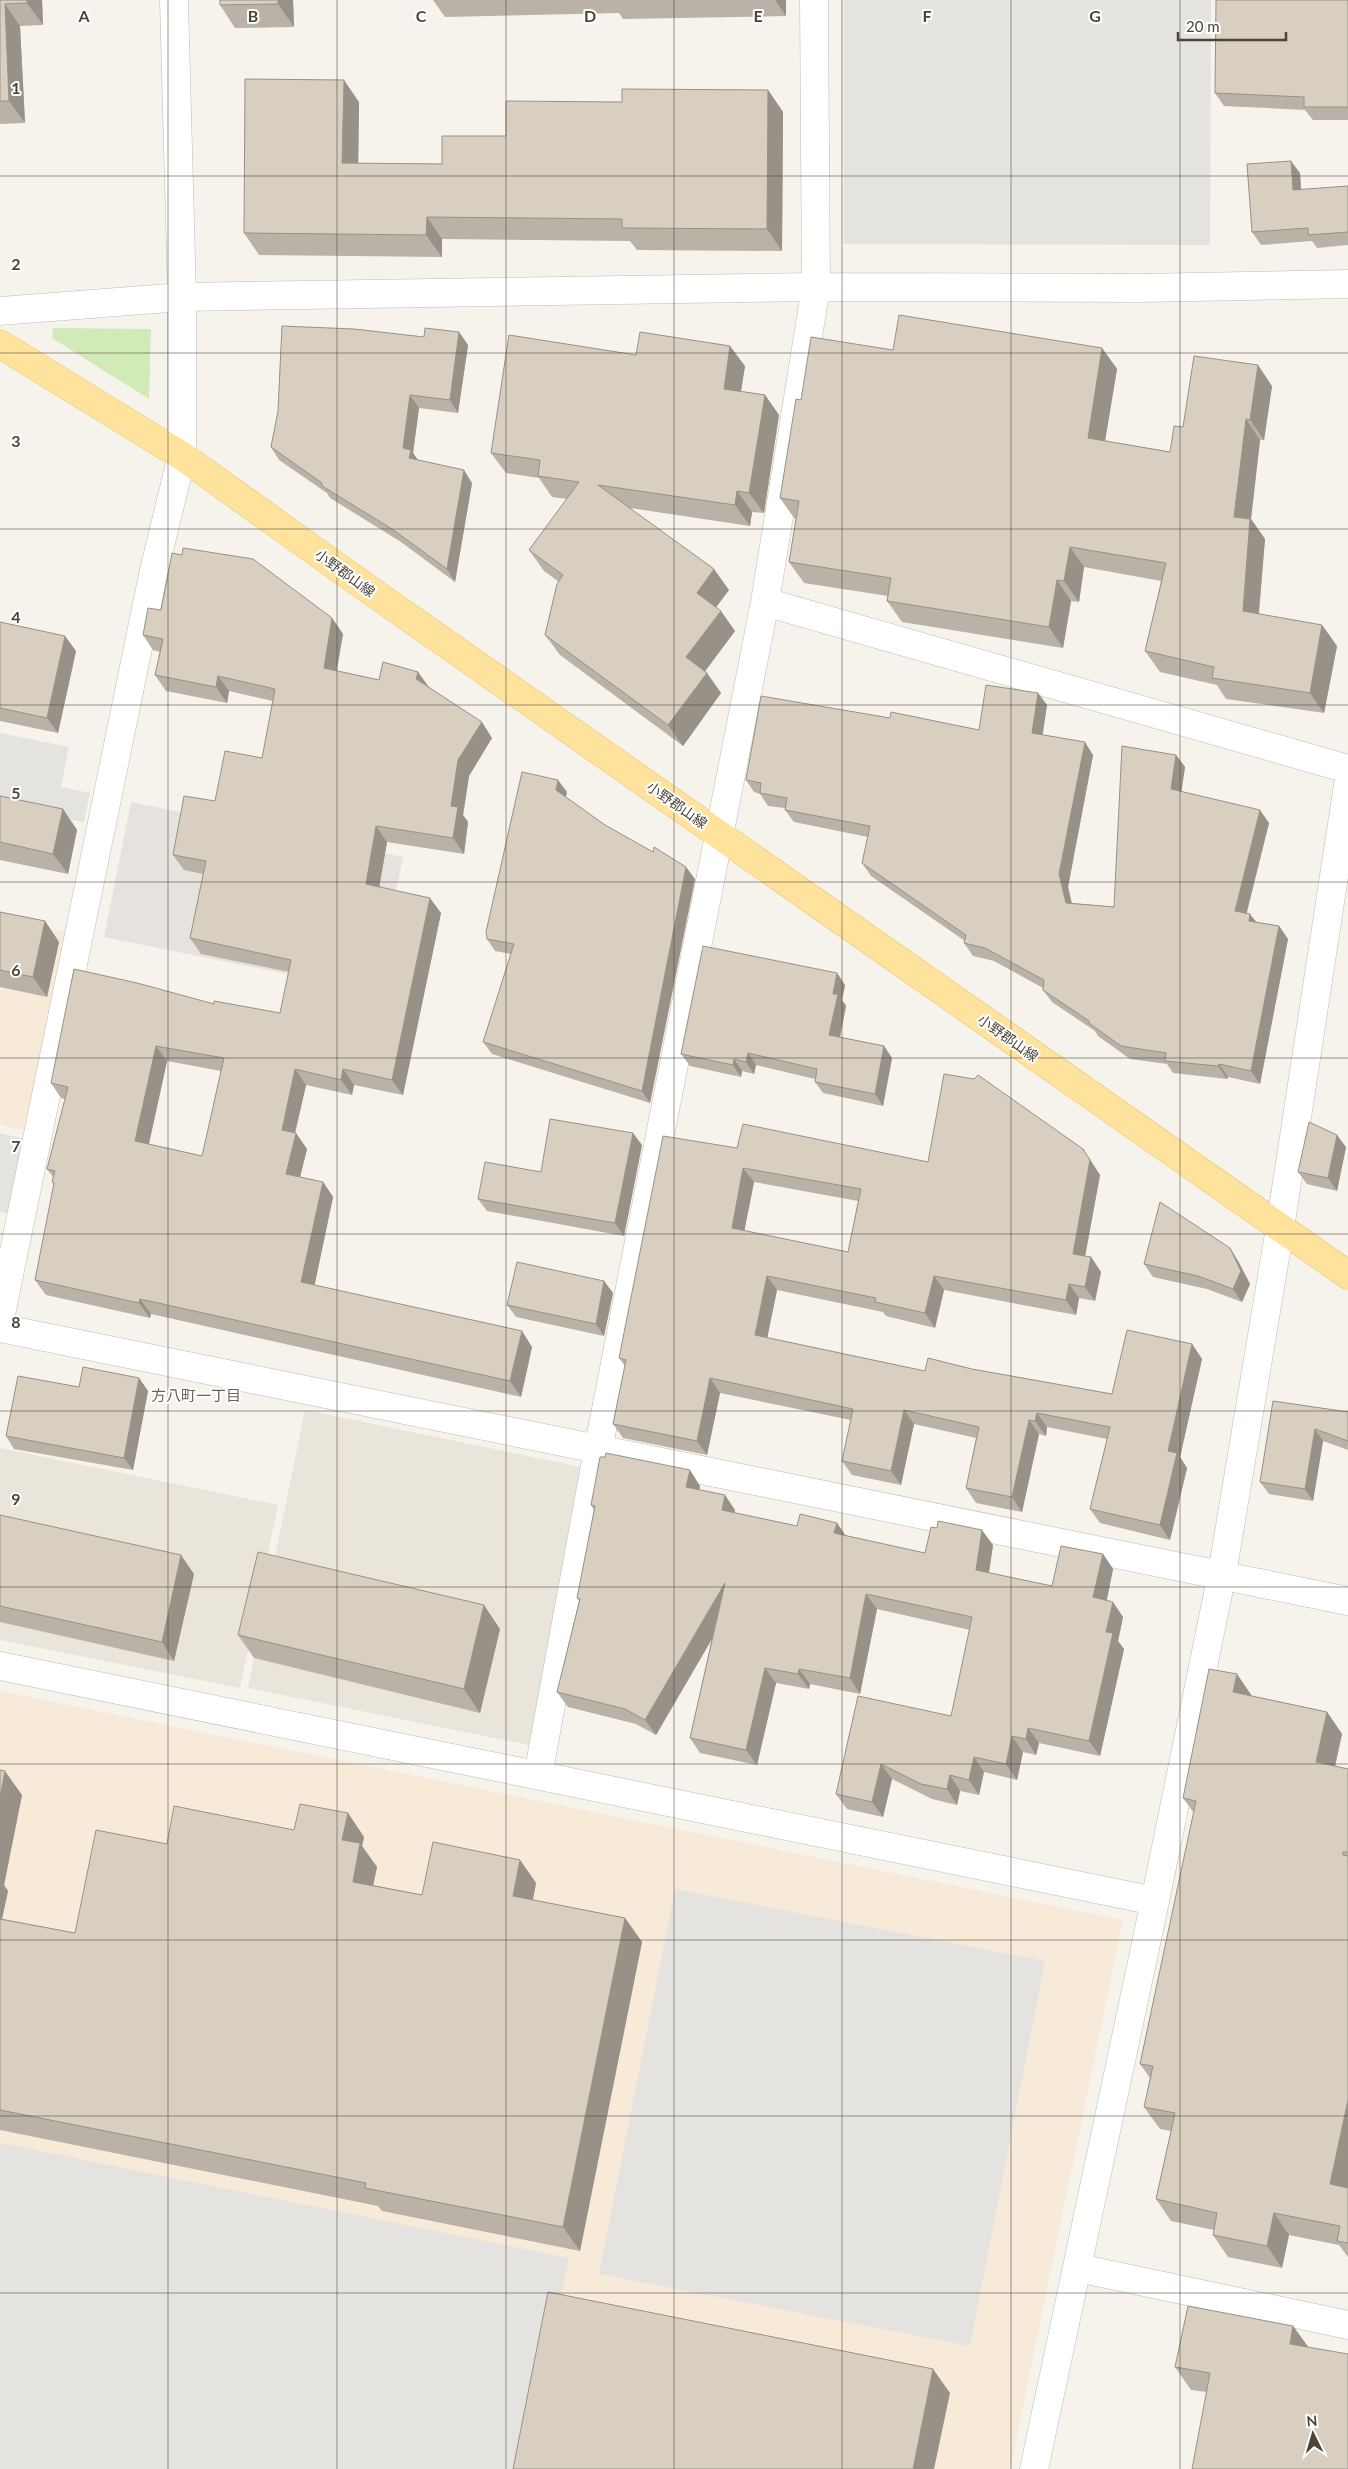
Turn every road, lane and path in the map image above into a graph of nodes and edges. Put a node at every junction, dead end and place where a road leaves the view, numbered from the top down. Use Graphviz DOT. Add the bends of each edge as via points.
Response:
graph roads {
  1 [pos="174,0"];
  2 [pos="814,0"];
  3 [pos="1348,284"];
  4 [pos="816,287"];
  5 [pos="182,298"];
  6 [pos="0,312"];
  7 [pos="0,344"];
  8 [pos="182,456"];
  9 [pos="765,602"];
  10 [pos="1348,769"];
  11 [pos="1348,785"];
  12 [pos="719,834"];
  13 [pos="1280,1228"];
  14 [pos="1348,1275"];
  15 [pos="0,1319"];
  16 [pos="0,1328"];
  17 [pos="598,1450"];
  18 [pos="1222,1574"];
  19 [pos="1348,1601"];
  20 [pos="0,1666"];
  21 [pos="538,1774"];
  22 [pos="1155,1901"];
  23 [pos="1078,2268"];
  24 [pos="1348,2325"];
  25 [pos="1034,2469"];
  1 -- 5 [label="street"];
  2 -- 4 [label="street"];
  3 -- 4 [label="street" via="1140,288"];
  4 -- 5 [label="street"];
  4 -- 9 [label="street"];
  5 -- 6 [label="street"];
  5 -- 8 [label="street"];
  7 -- 8 [label="main road, 小野郡山線"];
  8 -- 12 [label="main road, 小野郡山線" via="370,592"];
  8 -- 15 [label="street" via="154,570"];
  9 -- 10 [label="street"];
  9 -- 12 [label="street"];
  11 -- 13 [label="street"];
  12 -- 13 [label="main road, 小野郡山線"];
  12 -- 17 [label="street"];
  13 -- 14 [label="main road, 小野郡山線"];
  13 -- 18 [label="street"];
  16 -- 17 [label="street"];
  17 -- 18 [label="street"];
  17 -- 21 [label="street"];
  18 -- 19 [label="street"];
  18 -- 22 [label="street"];
  20 -- 21 [label="street"];
  21 -- 22 [label="street"];
  22 -- 23 [label="street"];
  23 -- 24 [label="street"];
  23 -- 25 [label="street"];
}
